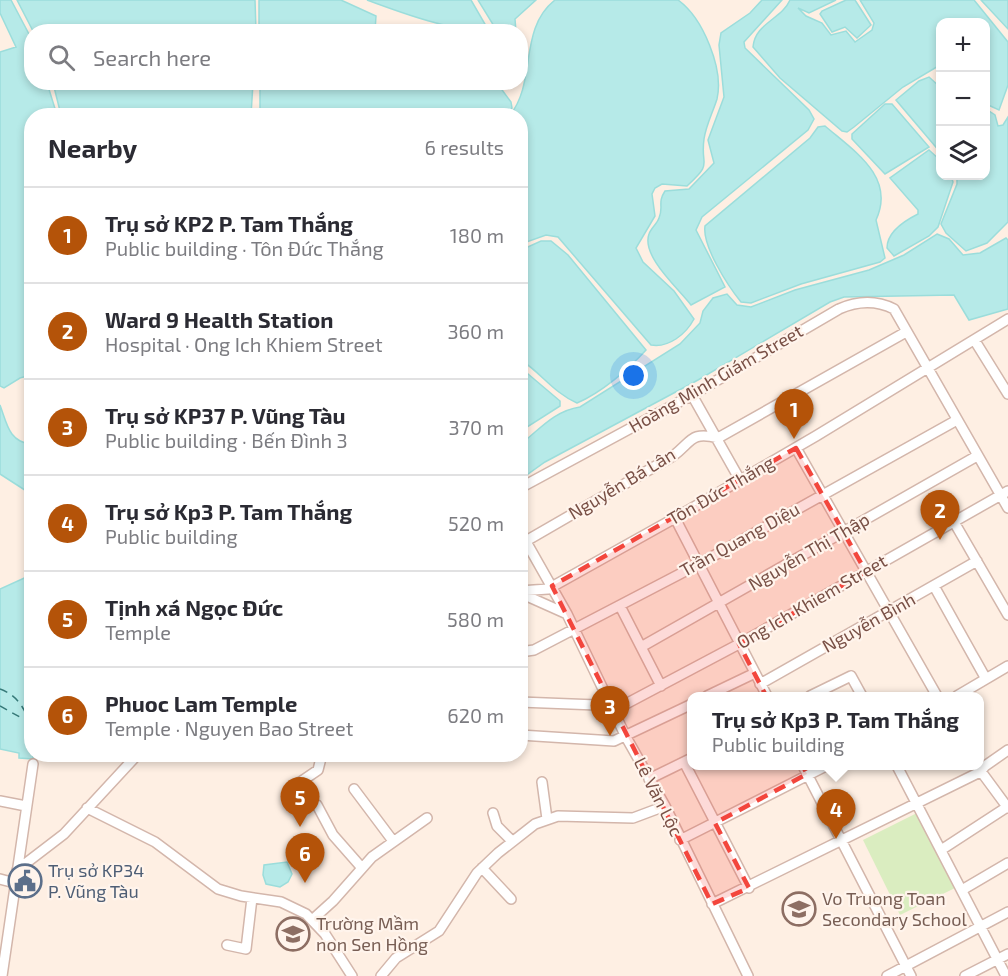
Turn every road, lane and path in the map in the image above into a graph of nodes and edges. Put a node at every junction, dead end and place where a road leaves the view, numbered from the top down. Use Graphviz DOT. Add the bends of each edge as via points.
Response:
graph roads {
  1 [pos="1008,319"];
  2 [pos="906,332"];
  3 [pos="975,341"];
  4 [pos="928,368"];
  5 [pos="1007,390"];
  6 [pos="692,395"];
  7 [pos="957,420"];
  8 [pos="718,438"];
  9 [pos="796,448"];
  10 [pos="977,456"];
  11 [pos="740,480"];
  12 [pos="528,484"];
  13 [pos="1004,493"];
  14 [pos="823,494"];
  15 [pos="1008,508"];
  16 [pos="675,518"];
  17 [pos="954,522"];
  18 [pos="845,532"];
  19 [pos="528,540"];
  20 [pos="528,544"];
  21 [pos="977,561"];
  22 [pos="699,564"];
  23 [pos="866,572"];
  24 [pos="552,586"];
  25 [pos="934,586"];
  26 [pos="528,590"];
  27 [pos="528,596"];
  28 [pos="719,604"];
  29 [pos="620,606"];
  30 [pos="890,611"];
  31 [pos="567,614"];
  32 [pos="1008,615"];
  33 [pos="574,628"];
  34 [pos="739,644"];
  35 [pos="641,647"];
  36 [pos="528,651"];
  37 [pos="1008,666"];
  38 [pos="755,673"];
  39 [pos="986,679"];
  40 [pos="760,684"];
  41 [pos="661,686"];
  42 [pos="715,692"];
  43 [pos="765,692"];
  44 [pos="818,692"];
  45 [pos="860,692"];
  46 [pos="935,692"];
  47 [pos="964,692"];
  48 [pos="528,702"];
  49 [pos="687,706"];
  50 [pos="613,707"];
  51 [pos="528,736"];
  52 [pos="626,737"];
  53 [pos="1008,751"];
  54 [pos="687,760"];
  55 [pos="130,762"];
  56 [pos="320,762"];
  57 [pos="33,764"];
  58 [pos="984,766"];
  59 [pos="692,770"];
  60 [pos="805,770"];
  61 [pos="900,770"];
  62 [pos="976,770"];
  63 [pos="979,770"];
  64 [pos="649,779"];
  65 [pos="542,782"];
  66 [pos="293,787"];
  67 [pos="354,789"];
  68 [pos="0,801"];
  69 [pos="317,805"];
  70 [pos="917,805"];
  71 [pos="26,806"];
  72 [pos="665,806"];
  73 [pos="87,808"];
  74 [pos="1008,808"];
  75 [pos="493,813"];
  76 [pos="428,818"];
  77 [pos="547,819"];
  78 [pos="715,824"];
  79 [pos="680,840"];
  80 [pos="393,841"];
  81 [pos="512,841"];
  82 [pos="842,842"];
  83 [pos="941,850"];
  84 [pos="1008,863"];
  85 [pos="362,868"];
  86 [pos="482,868"];
  87 [pos="17,870"];
  88 [pos="0,879"];
  89 [pos="15,883"];
  90 [pos="749,888"];
  91 [pos="962,890"];
  92 [pos="252,898"];
  93 [pos="511,899"];
  94 [pos="712,904"];
  95 [pos="1008,912"];
  96 [pos="312,920"];
  97 [pos="981,927"];
  98 [pos="227,945"];
  99 [pos="1008,954"];
  100 [pos="998,960"];
  101 [pos="905,964"];
  102 [pos="2,976"];
  103 [pos="352,976"];
  104 [pos="381,976"];
  105 [pos="748,976"];
  106 [pos="887,976"];
  107 [pos="911,976"];
  108 [pos="965,976"];
  109 [pos="1006,976"];
  1 -- 3 [label="street, Tôn Đức Thắng"];
  2 -- 4 [label="street"];
  2 -- 6 [label="street, Hoàng Minh Giám Street" via="890,307 851,304"];
  2 -- 8 [label="street, Nguyễn Bá Lân"];
  3 -- 4 [label="street, Tôn Đức Thắng"];
  3 -- 5 [label="street"];
  4 -- 7 [label="street"];
  4 -- 9 [label="street, Tôn Đức Thắng"];
  6 -- 8 [label="street"];
  6 -- 12 [label="street, Hoàng Minh Giám Street"];
  7 -- 10 [label="street"];
  7 -- 14 [label="street, Trần Quang Diệu"];
  8 -- 11 [label="street"];
  8 -- 19 [label="street, Nguyễn Bá Lân" via="703,434 690,439 673,456"];
  9 -- 11 [label="street, Tôn Đức Thắng"];
  9 -- 14 [label="street"];
  10 -- 13 [label="street"];
  10 -- 18 [label="street, Nguyễn Thị Thập"];
  11 -- 16 [label="street, Tôn Đức Thắng"];
  13 -- 15 [label="street"];
  13 -- 17 [label="street, Ong Ich Khiem Street"];
  14 -- 18 [label="street"];
  14 -- 22 [label="street, Trần Quang Diệu"];
  16 -- 22 [label="street"];
  16 -- 24 [label="street, Tôn Đức Thắng"];
  17 -- 21 [label="street"];
  17 -- 23 [label="street, Ong Ich Khiem Street"];
  18 -- 23 [label="street"];
  18 -- 28 [label="street, Nguyễn Thị Thập"];
  20 -- 24 [label="street, Lê Văn Lộc"];
  21 -- 25 [label="street, Nguyễn Bình"];
  21 -- 32 [label="street"];
  22 -- 28 [label="street"];
  22 -- 29 [label="street, Trần Quang Diệu"];
  23 -- 30 [label="street"];
  23 -- 34 [label="street, Ong Ich Khiem Street"];
  24 -- 26 [label="street, Tôn Đức Thắng"];
  24 -- 31 [label="street, Lê Văn Lộc"];
  25 -- 30 [label="street, Nguyễn Bình"];
  25 -- 39 [label="street"];
  27 -- 31 [label="street"];
  28 -- 34 [label="street"];
  28 -- 35 [label="street, Nguyễn Thị Thập"];
  29 -- 33 [label="street, Trần Quang Diệu"];
  29 -- 35 [label="street"];
  30 -- 40 [label="street, Nguyễn Bình"];
  30 -- 46 [label="street"];
  31 -- 33 [label="street, Lê Văn Lộc"];
  33 -- 36 [label="street, Trần Quang Diệu"];
  33 -- 50 [label="street, Lê Văn Lộc"];
  34 -- 38 [label="street"];
  34 -- 41 [label="street, Ong Ich Khiem Street"];
  35 -- 41 [label="street"];
  37 -- 39 [label="street"];
  38 -- 40 [label="street"];
  38 -- 42 [label="street"];
  39 -- 47 [label="street"];
  40 -- 43 [label="street"];
  41 -- 50 [label="street, Ong Ich Khiem Street"];
  44 -- 45 [label="street" via="851,676"];
  48 -- 50 [label="street"];
  49 -- 52 [label="street"];
  50 -- 52 [label="street, Lê Văn Lộc"];
  51 -- 52 [label="street" via="614,741"];
  52 -- 64 [label="street, Lê Văn Lộc"];
  53 -- 58 [label="street"];
  54 -- 64 [label="street"];
  55 -- 73 [label="street"];
  56 -- 66 [label="street" via="318,770"];
  57 -- 71 [label="street"];
  59 -- 78 [label="street"];
  60 -- 78 [label="street"];
  60 -- 82 [label="street"];
  61 -- 70 [label="street"];
  62 -- 70 [label="street"];
  63 -- 74 [label="street"];
  64 -- 72 [label="street, Lê Văn Lộc"];
  65 -- 77 [label="street"];
  67 -- 80 [label="street"];
  68 -- 71 [label="street"];
  69 -- 85 [label="street" via="333,834"];
  70 -- 82 [label="street"];
  70 -- 83 [label="street"];
  71 -- 87 [label="street"];
  72 -- 77 [label="street" via="633,818"];
  72 -- 79 [label="street, Lê Văn Lộc"];
  73 -- 87 [label="street" via="64,834"];
  73 -- 92 [label="street" via="155,842 218,889"];
  74 -- 83 [label="street"];
  75 -- 81 [label="street" via="497,826"];
  76 -- 80 [label="street"];
  77 -- 81 [label="street"];
  78 -- 79 [label="street"];
  78 -- 90 [label="street"];
  79 -- 94 [label="street, Lê Văn Lộc"];
  80 -- 85 [label="street"];
  81 -- 86 [label="street"];
  82 -- 90 [label="street"];
  82 -- 101 [label="street"];
  83 -- 91 [label="street"];
  84 -- 91 [label="street"];
  85 -- 96 [label="street"];
  86 -- 93 [label="street"];
  86 -- 104 [label="street" via="439,931 396,958"];
  87 -- 89 [label="street"];
  88 -- 89 [label="street"];
  89 -- 102 [label="street"];
  90 -- 94 [label="street"];
  91 -- 97 [label="street"];
  92 -- 96 [label="street" via="289,904"];
  92 -- 98 [label="street" via="246,950"];
  94 -- 105 [label="street, Lê Văn Lộc"];
  95 -- 97 [label="street"];
  96 -- 103 [label="street"];
  97 -- 100 [label="street"];
  97 -- 101 [label="street"];
  99 -- 100 [label="street"];
  100 -- 108 [label="street"];
  100 -- 109 [label="street"];
  101 -- 106 [label="street"];
  101 -- 107 [label="street"];
}
